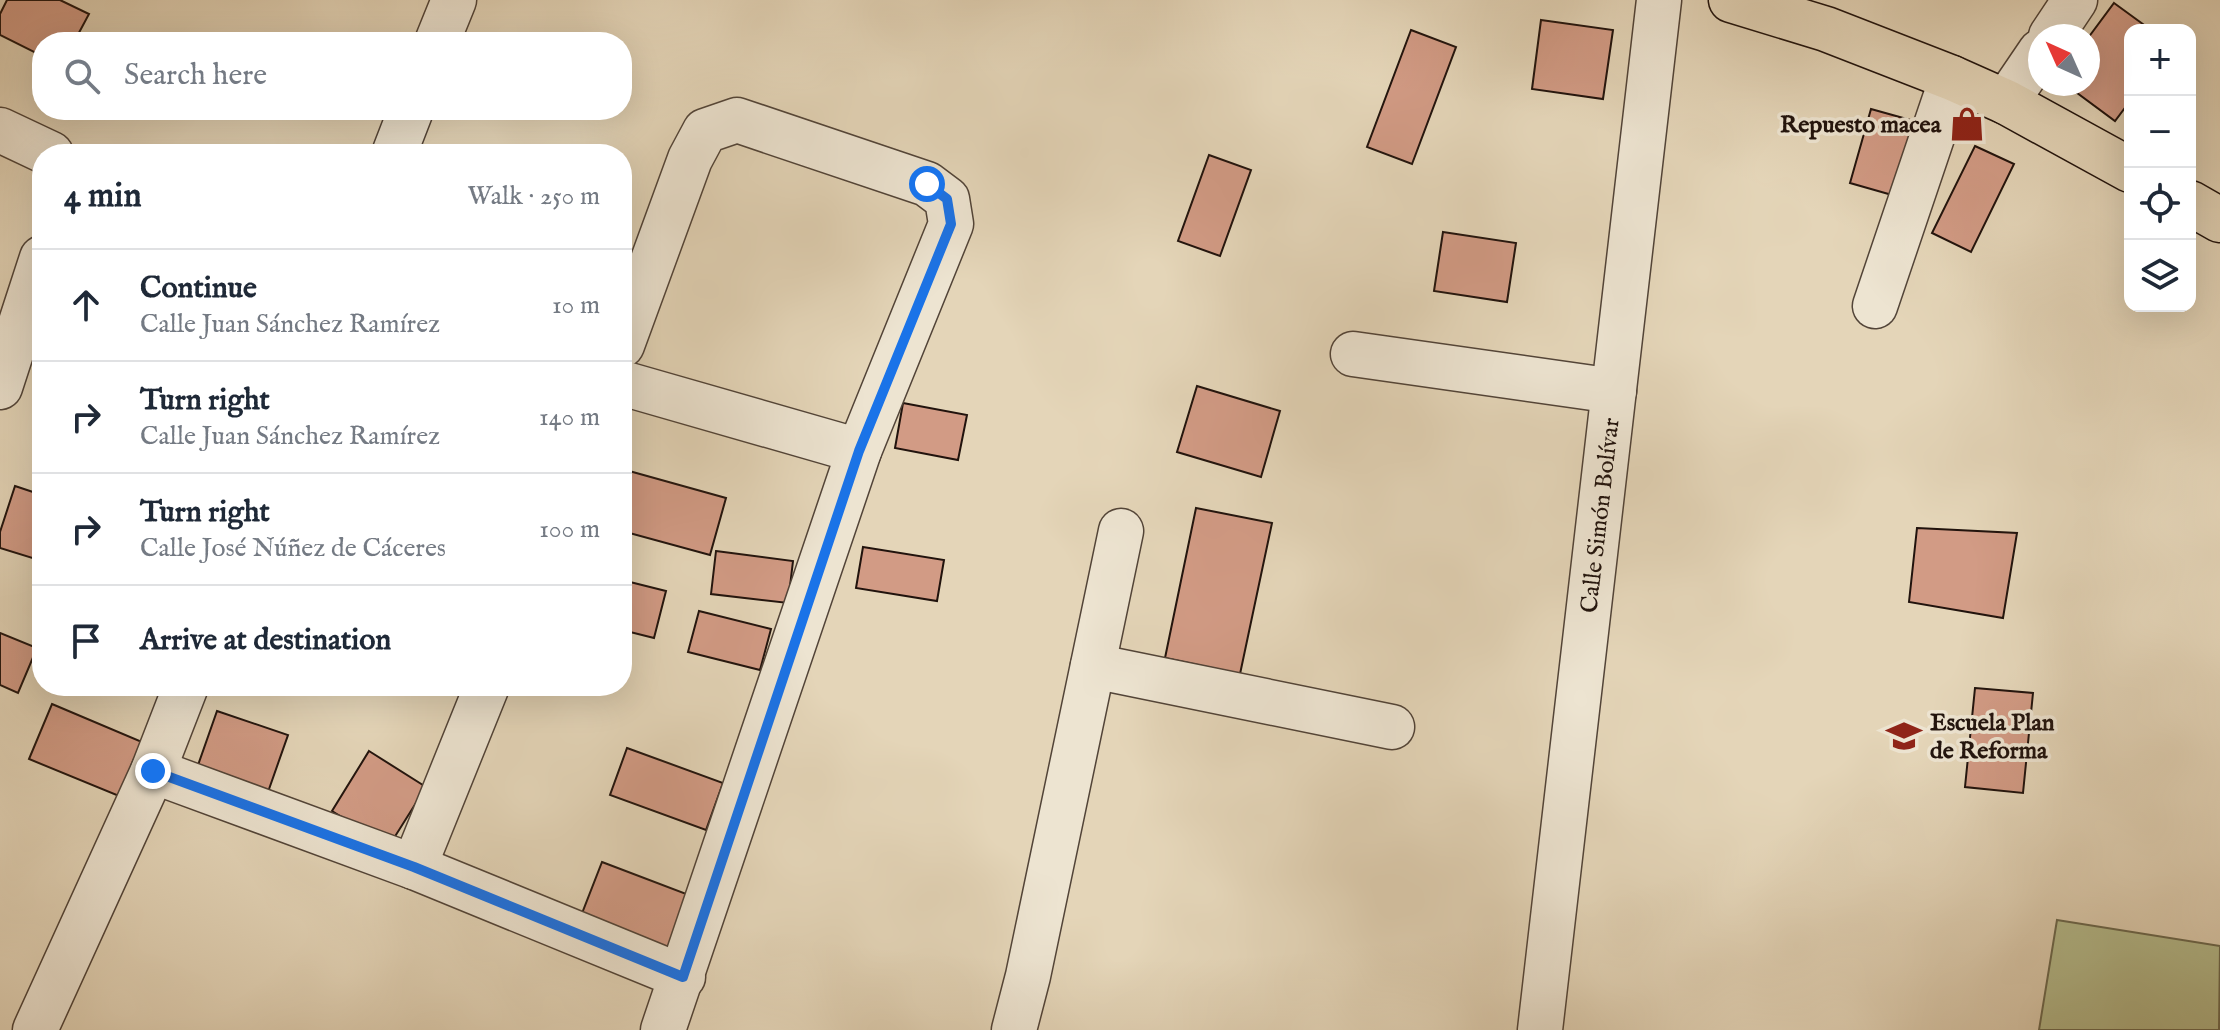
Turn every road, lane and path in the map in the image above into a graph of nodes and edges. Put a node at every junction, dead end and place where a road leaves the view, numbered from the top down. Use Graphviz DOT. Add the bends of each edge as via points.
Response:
graph roads {
  1 [pos="454,0"];
  2 [pos="1659,0"];
  3 [pos="1731,0"];
  4 [pos="2075,0"];
  5 [pos="2059,24"];
  6 [pos="441,32"];
  7 [pos="2028,70"];
  8 [pos="1952,78"];
  9 [pos="2006,102"];
  10 [pos="407,120"];
  11 [pos="0,130"];
  12 [pos="398,144"];
  13 [pos="32,145"];
  14 [pos="2126,168"];
  15 [pos="2196,206"];
  16 [pos="2220,220"];
  17 [pos="32,289"];
  18 [pos="1875,306"];
  19 [pos="632,318"];
  20 [pos="1353,354"];
  21 [pos="632,386"];
  22 [pos="0,387"];
  23 [pos="1614,391"];
  24 [pos="859,451"];
  25 [pos="1121,531"];
  26 [pos="1093,666"];
  27 [pos="182,696"];
  28 [pos="483,696"];
  29 [pos="1392,727"];
  30 [pos="153,771"];
  31 [pos="414,867"];
  32 [pos="683,977"];
  33 [pos="0,1022"];
  34 [pos="22,1030"];
  35 [pos="35,1030"];
  36 [pos="663,1030"];
  37 [pos="1014,1030"];
  38 [pos="1540,1030"];
  1 -- 6 [label="street"];
  2 -- 23 [label="street, Calle Simón Bolívar"];
  3 -- 8 [label="main road" via="1826,29"];
  4 -- 5 [label="street"];
  7 -- 9 [label="street"];
  8 -- 9 [label="main road"];
  8 -- 18 [label="street"];
  9 -- 14 [label="main road"];
  10 -- 12 [label="street"];
  11 -- 13 [label="street"];
  15 -- 16 [label="main road"];
  17 -- 22 [label="street"];
  19 -- 24 [label="street" via="705,131 737,120 927,184 947,199 951,224"];
  20 -- 23 [label="street"];
  21 -- 24 [label="street"];
  23 -- 38 [label="street, Calle Simón Bolívar"];
  24 -- 32 [label="street"];
  25 -- 26 [label="street"];
  26 -- 29 [label="street"];
  26 -- 37 [label="street"];
  27 -- 30 [label="street"];
  28 -- 31 [label="street"];
  30 -- 31 [label="street"];
  30 -- 35 [label="street"];
  31 -- 32 [label="street"];
  32 -- 36 [label="street"];
  33 -- 34 [label="street"];
}
